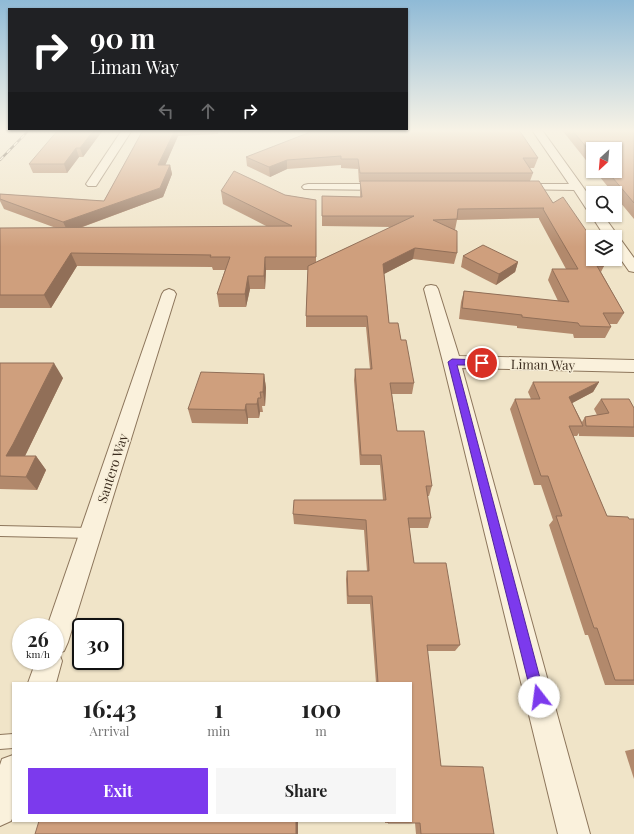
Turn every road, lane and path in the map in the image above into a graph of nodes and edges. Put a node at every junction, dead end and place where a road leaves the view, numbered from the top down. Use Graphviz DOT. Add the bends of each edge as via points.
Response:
graph roads {
  1 [pos="102,169"];
  2 [pos="564,169"];
  3 [pos="92,184"];
  4 [pos="308,187"];
  5 [pos="401,187"];
  6 [pos="502,187"];
  7 [pos="576,187"];
  8 [pos="586,201"];
  9 [pos="622,251"];
  10 [pos="634,268"];
  11 [pos="431,289"];
  12 [pos="169,294"];
  13 [pos="452,362"];
  14 [pos="634,366"];
  15 [pos="0,532"];
  16 [pos="91,532"];
  17 [pos="63,618"];
  18 [pos="46,670"];
  19 [pos="42,682"];
  20 [pos="12,741"];
  21 [pos="0,742"];
  22 [pos="12,773"];
  23 [pos="0,810"];
  24 [pos="574,834"];
  1 -- 3 [label="street"];
  2 -- 7 [label="street"];
  4 -- 5 [label="street"];
  6 -- 7 [label="street"];
  7 -- 8 [label="street"];
  9 -- 10 [label="street"];
  11 -- 13 [label="street"];
  12 -- 16 [label="street, Santero Way"];
  13 -- 14 [label="street, Liman Way"];
  13 -- 24 [label="street"];
  15 -- 16 [label="lane"];
  16 -- 17 [label="street, Santero Way"];
  18 -- 19 [label="street"];
  20 -- 21 [label="lane"];
  22 -- 23 [label="street"];
}
